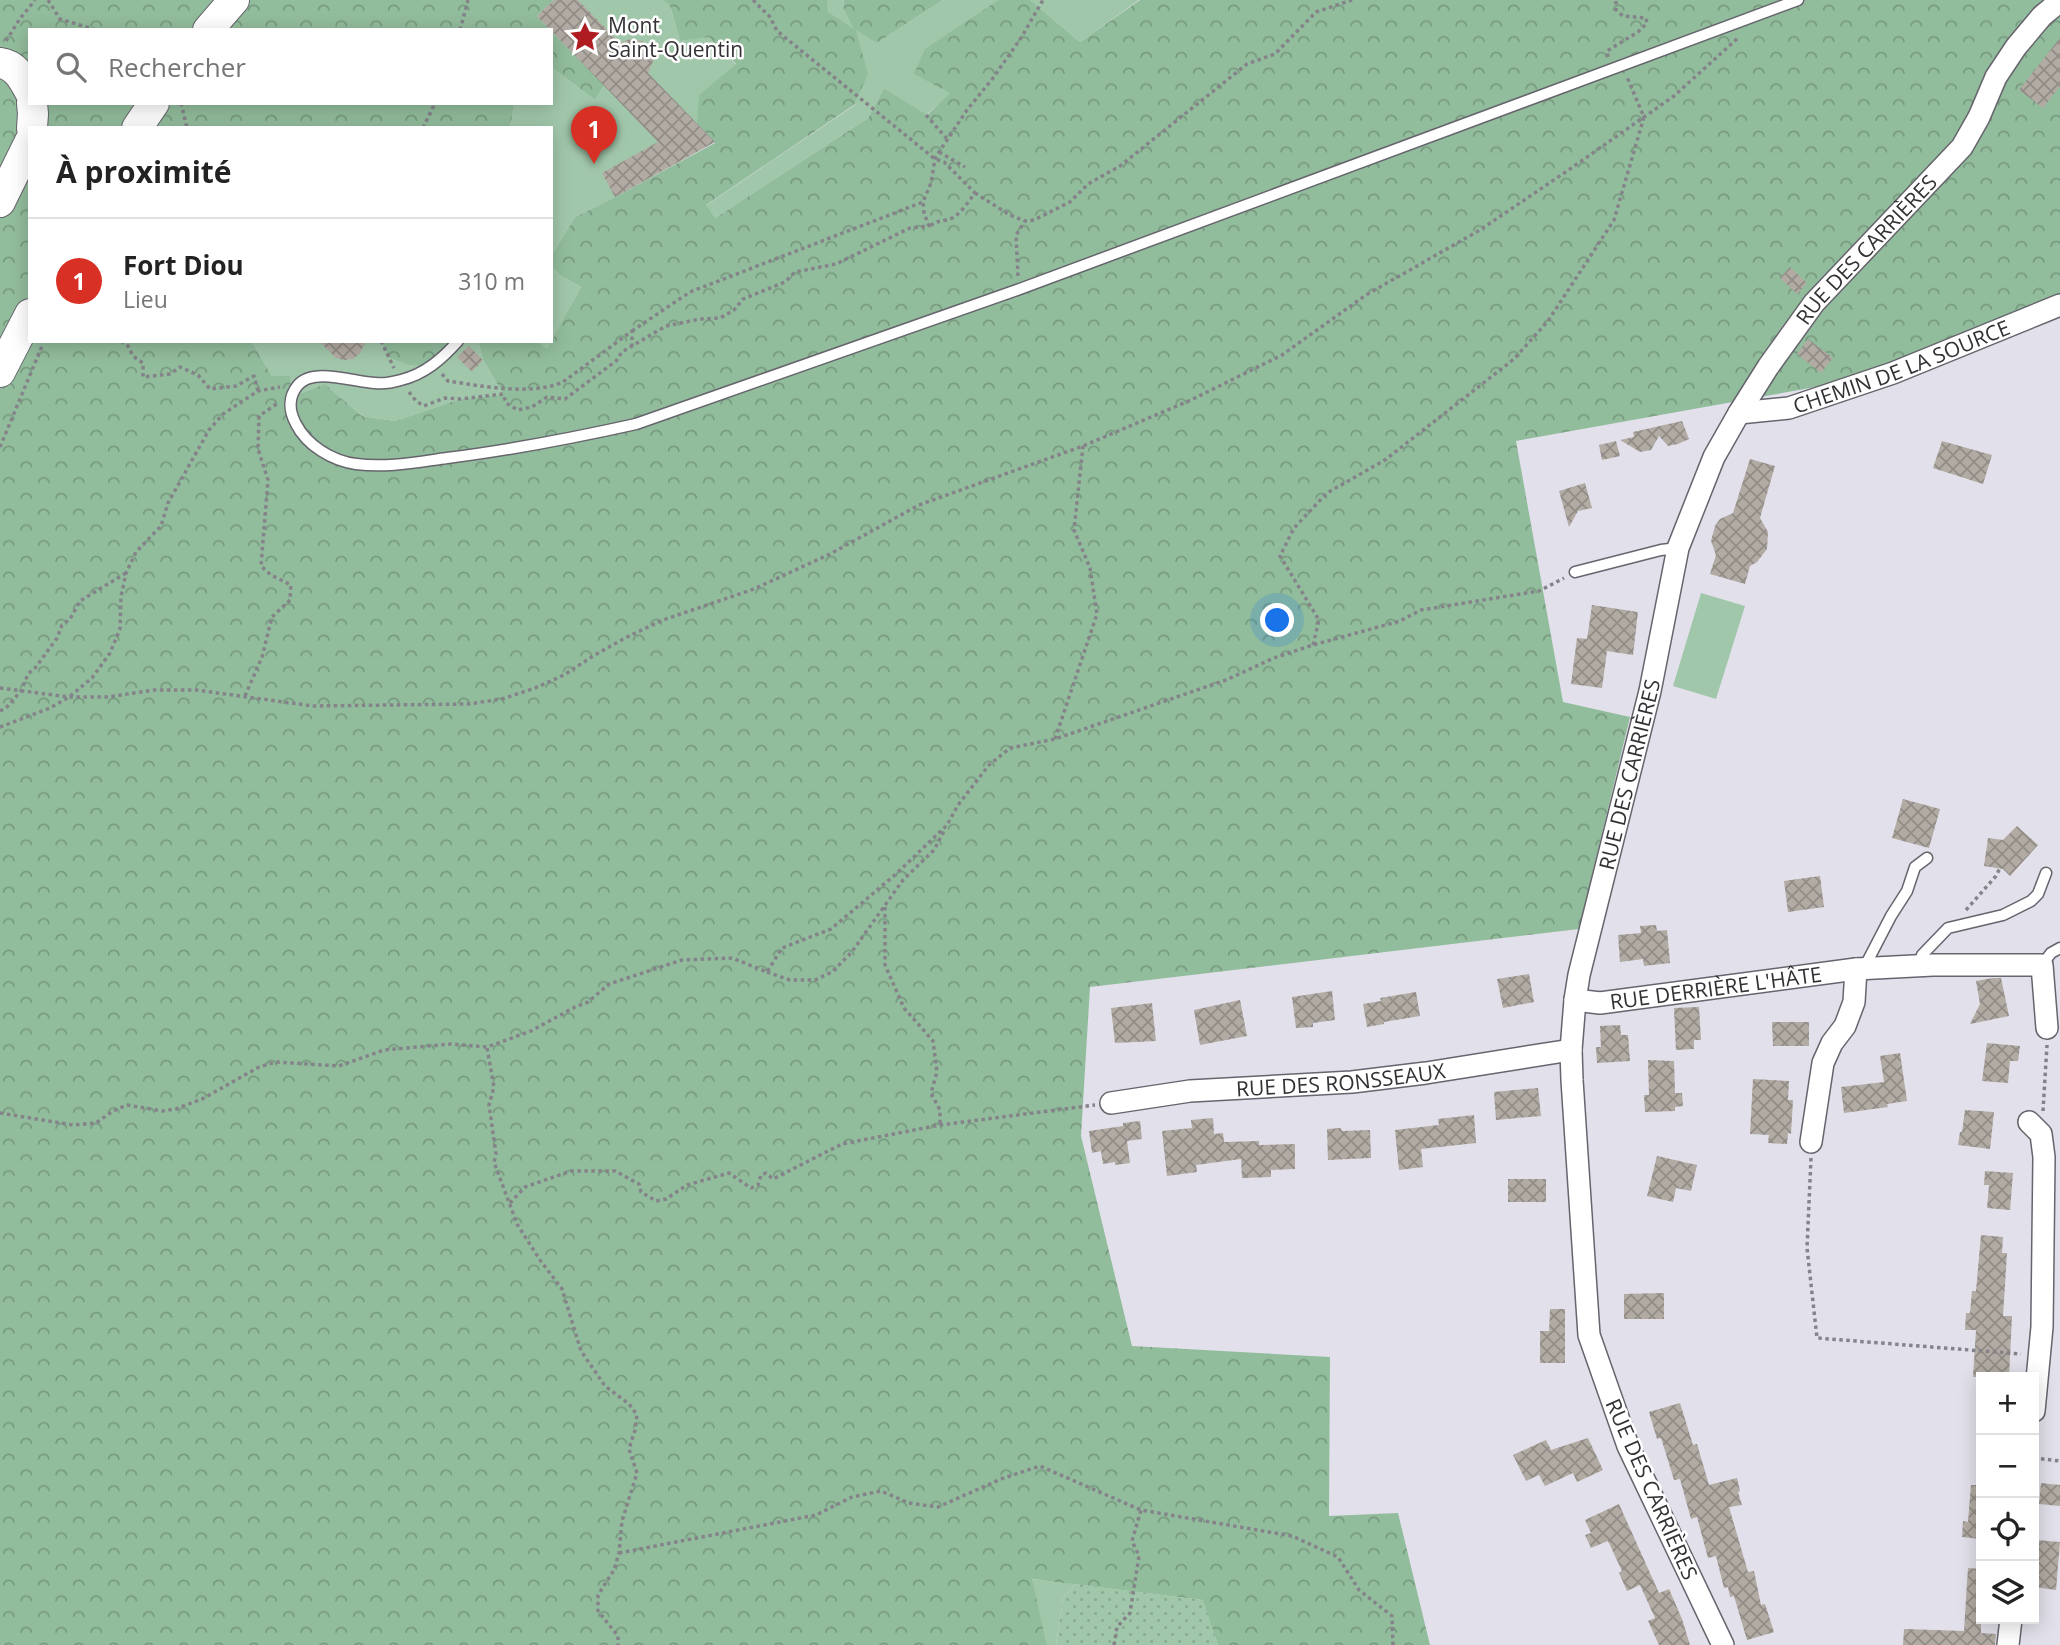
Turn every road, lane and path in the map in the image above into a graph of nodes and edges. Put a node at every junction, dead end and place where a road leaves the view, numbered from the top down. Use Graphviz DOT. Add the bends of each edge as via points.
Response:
graph roads {
  1 [pos="35,0"];
  2 [pos="48,0"];
  3 [pos="234,0"];
  4 [pos="468,0"];
  5 [pos="753,0"];
  6 [pos="1043,0"];
  7 [pos="1352,0"];
  8 [pos="1616,0"];
  9 [pos="1798,0"];
  10 [pos="2060,1"];
  11 [pos="89,28"];
  12 [pos="210,28"];
  13 [pos="461,28"];
  14 [pos="1742,35"];
  15 [pos="3,52"];
  16 [pos="1618,66"];
  17 [pos="28,88"];
  18 [pos="32,105"];
  19 [pos="153,105"];
  20 [pos="181,105"];
  21 [pos="434,105"];
  22 [pos="926,115"];
  23 [pos="1644,117"];
  24 [pos="32,126"];
  25 [pos="138,126"];
  26 [pos="187,126"];
  27 [pos="424,126"];
  28 [pos="947,139"];
  29 [pos="28,145"];
  30 [pos="939,152"];
  31 [pos="935,159"];
  32 [pos="965,167"];
  33 [pos="975,193"];
  34 [pos="0,202"];
  35 [pos="923,202"];
  36 [pos="1025,221"];
  37 [pos="929,226"];
  38 [pos="1017,290"];
  39 [pos="2060,305"];
  40 [pos="28,318"];
  41 [pos="632,331"];
  42 [pos="43,343"];
  43 [pos="124,343"];
  44 [pos="382,343"];
  45 [pos="456,343"];
  46 [pos="632,345"];
  47 [pos="434,365"];
  48 [pos="0,372"];
  49 [pos="401,380"];
  50 [pos="503,392"];
  51 [pos="291,397"];
  52 [pos="1739,413"];
  53 [pos="1083,446"];
  54 [pos="0,447"];
  55 [pos="1678,548"];
  56 [pos="1575,572"];
  57 [pos="126,573"];
  58 [pos="1313,645"];
  59 [pos="0,688"];
  60 [pos="22,691"];
  61 [pos="244,696"];
  62 [pos="69,697"];
  63 [pos="0,711"];
  64 [pos="0,727"];
  65 [pos="1055,739"];
  66 [pos="947,825"];
  67 [pos="1927,858"];
  68 [pos="2000,869"];
  69 [pos="2046,873"];
  70 [pos="885,905"];
  71 [pos="1948,928"];
  72 [pos="2060,948"];
  73 [pos="2042,965"];
  74 [pos="1919,966"];
  75 [pos="1860,969"];
  76 [pos="766,972"];
  77 [pos="1575,1000"];
  78 [pos="2047,1028"];
  79 [pos="487,1047"];
  80 [pos="1571,1049"];
  81 [pos="1111,1103"];
  82 [pos="0,1113"];
  83 [pos="940,1125"];
  84 [pos="2035,1128"];
  85 [pos="1811,1142"];
  86 [pos="510,1203"];
  87 [pos="2040,1356"];
  88 [pos="2038,1372"];
  89 [pos="2039,1459"];
  90 [pos="2060,1461"];
  91 [pos="1141,1510"];
  92 [pos="619,1553"];
  93 [pos="2010,1624"];
  94 [pos="618,1645"];
  95 [pos="1114,1645"];
  96 [pos="1393,1645"];
  97 [pos="1723,1645"];
  98 [pos="2008,1645"];
  1 -- 15 [label="path"];
  2 -- 11 [label="path" via="60,19"];
  3 -- 12 [label="street"];
  4 -- 13 [label="path"];
  5 -- 31 [label="path" via="777,31"];
  6 -- 28 [label="path"];
  7 -- 36 [label="path" via="1316,12 1275,54 1247,64 1070,202"];
  8 -- 16 [label="path" via="1616,9 1623,16 1646,18 1647,23 1607,51 1608,60"];
  9 -- 16 [label="lane"];
  10 -- 52 [label="street, RUE DES CARRIÈRES" via="2009,57 1962,147 1814,303"];
  14 -- 23 [label="path"];
  15 -- 17 [label="street"];
  16 -- 23 [label="path" via="1625,72"];
  16 -- 38 [label="lane"];
  18 -- 24 [label="street"];
  19 -- 25 [label="street"];
  20 -- 26 [label="path"];
  21 -- 27 [label="path"];
  22 -- 28 [label="path"];
  23 -- 53 [label="path" via="1480,230 1366,296 1282,355"];
  23 -- 58 [label="path" via="1614,220 1548,321 1514,359 1385,460 1327,493 1294,528 1280,556 1319,620"];
  28 -- 30 [label="path"];
  29 -- 34 [label="street"];
  30 -- 31 [label="path"];
  30 -- 32 [label="path"];
  31 -- 33 [label="path" via="944,162"];
  31 -- 35 [label="path"];
  33 -- 36 [label="path"];
  33 -- 37 [label="path" via="963,210"];
  35 -- 37 [label="path"];
  35 -- 41 [label="path" via="690,292"];
  36 -- 38 [label="path" via="1016,235"];
  37 -- 46 [label="path" via="910,228 836,264 795,272 785,282 743,299 720,318 666,326"];
  38 -- 51 [label="lane" via="636,424 503,451 392,465 355,464 328,456 312,444 291,413"];
  39 -- 52 [label="street, CHEMIN DE LA SOURCE" via="1893,373 1789,408"];
  40 -- 48 [label="street"];
  41 -- 46 [label="path"];
  41 -- 50 [label="path" via="563,383"];
  42 -- 54 [label="path"];
  43 -- 57 [label="path" via="143,363 143,377 170,374 180,367 198,375 210,389 236,386 254,376 258,391 223,414 209,430 168,503 161,526 136,552"];
  44 -- 49 [label="path"];
  45 -- 47 [label="lane"];
  46 -- 50 [label="path" via="565,399 547,397 518,410 506,403"];
  47 -- 49 [label="lane"];
  47 -- 50 [label="path" via="448,381"];
  49 -- 50 [label="path" via="424,406 445,398 460,400"];
  49 -- 51 [label="lane" via="377,383 310,377 299,383"];
  51 -- 61 [label="path" via="259,416 258,449 268,480 261,566 291,585 290,600 272,617 262,657"];
  52 -- 55 [label="street, RUE DES CARRIÈRES" via="1714,457"];
  53 -- 61 [label="path" via="919,505 754,589 663,620 564,675 502,699 468,704 313,706"];
  53 -- 65 [label="path" via="1074,530 1090,568 1097,614"];
  55 -- 56 [label="lane"];
  55 -- 77 [label="street, RUE DES CARRIÈRES" via="1650,691"];
  56 -- 58 [label="path" via="1539,591 1421,610 1399,621"];
  57 -- 60 [label="path" via="80,601 28,674"];
  57 -- 62 [label="path" via="120,629 110,653"];
  58 -- 65 [label="path"];
  59 -- 60 [label="path"];
  60 -- 62 [label="path"];
  60 -- 63 [label="path"];
  61 -- 62 [label="path" via="154,690"];
  62 -- 64 [label="path"];
  65 -- 66 [label="path" via="1010,748 989,765"];
  66 -- 70 [label="path" via="934,850"];
  66 -- 76 [label="path" via="831,929 782,948"];
  67 -- 75 [label="lane" via="1915,867 1907,891"];
  68 -- 71 [label="path"];
  69 -- 71 [label="lane" via="2031,901 2003,915"];
  70 -- 76 [label="path" via="832,972 815,980 790,980"];
  70 -- 83 [label="path" via="885,965 904,1008 933,1041 937,1072 931,1093 940,1110"];
  71 -- 74 [label="lane" via="1922,955"];
  72 -- 73 [label="lane"];
  73 -- 74 [label="street, RUE DERRIÈRE L'HÂTE"];
  73 -- 78 [label="street"];
  74 -- 75 [label="street, RUE DERRIÈRE L'HÂTE"];
  75 -- 77 [label="street, RUE DERRIÈRE L'HÂTE" via="1600,1003"];
  75 -- 85 [label="street" via="1845,1026 1823,1063"];
  76 -- 79 [label="path" via="732,958 682,960 609,984 588,1002"];
  77 -- 80 [label="street, RUE DES CARRIÈRES"];
  78 -- 84 [label="path"];
  79 -- 82 [label="path" via="451,1044 384,1050 339,1066 276,1062 176,1109 127,1105 96,1123 73,1125"];
  79 -- 86 [label="path" via="494,1087 489,1105 494,1162"];
  80 -- 81 [label="street, RUE DES RONSSEAUX" via="1377,1079 1190,1091"];
  80 -- 97 [label="street, RUE DES CARRIÈRES" via="1590,1335 1628,1446"];
  81 -- 83 [label="path"];
  83 -- 86 [label="path" via="842,1144 773,1179 761,1175 758,1185 751,1188 729,1172 656,1200 615,1171 571,1171 525,1187"];
  84 -- 87 [label="street" via="2044,1157"];
  85 -- 87 [label="path" via="1807,1248 1817,1338"];
  86 -- 92 [label="path" via="517,1224 562,1289 581,1351 605,1386 637,1415 629,1449 637,1473 622,1521"];
  87 -- 88 [label="street"];
  89 -- 90 [label="path"];
  91 -- 92 [label="path" via="1040,1466 938,1507 909,1503 881,1491 852,1497 816,1515"];
  91 -- 95 [label="path" via="1132,1541 1139,1556 1130,1612 1117,1627"];
  91 -- 96 [label="path" via="1292,1536 1338,1557 1359,1590 1392,1616"];
  92 -- 94 [label="path" via="598,1595 598,1611 618,1636"];
  93 -- 98 [label="street"];
}
